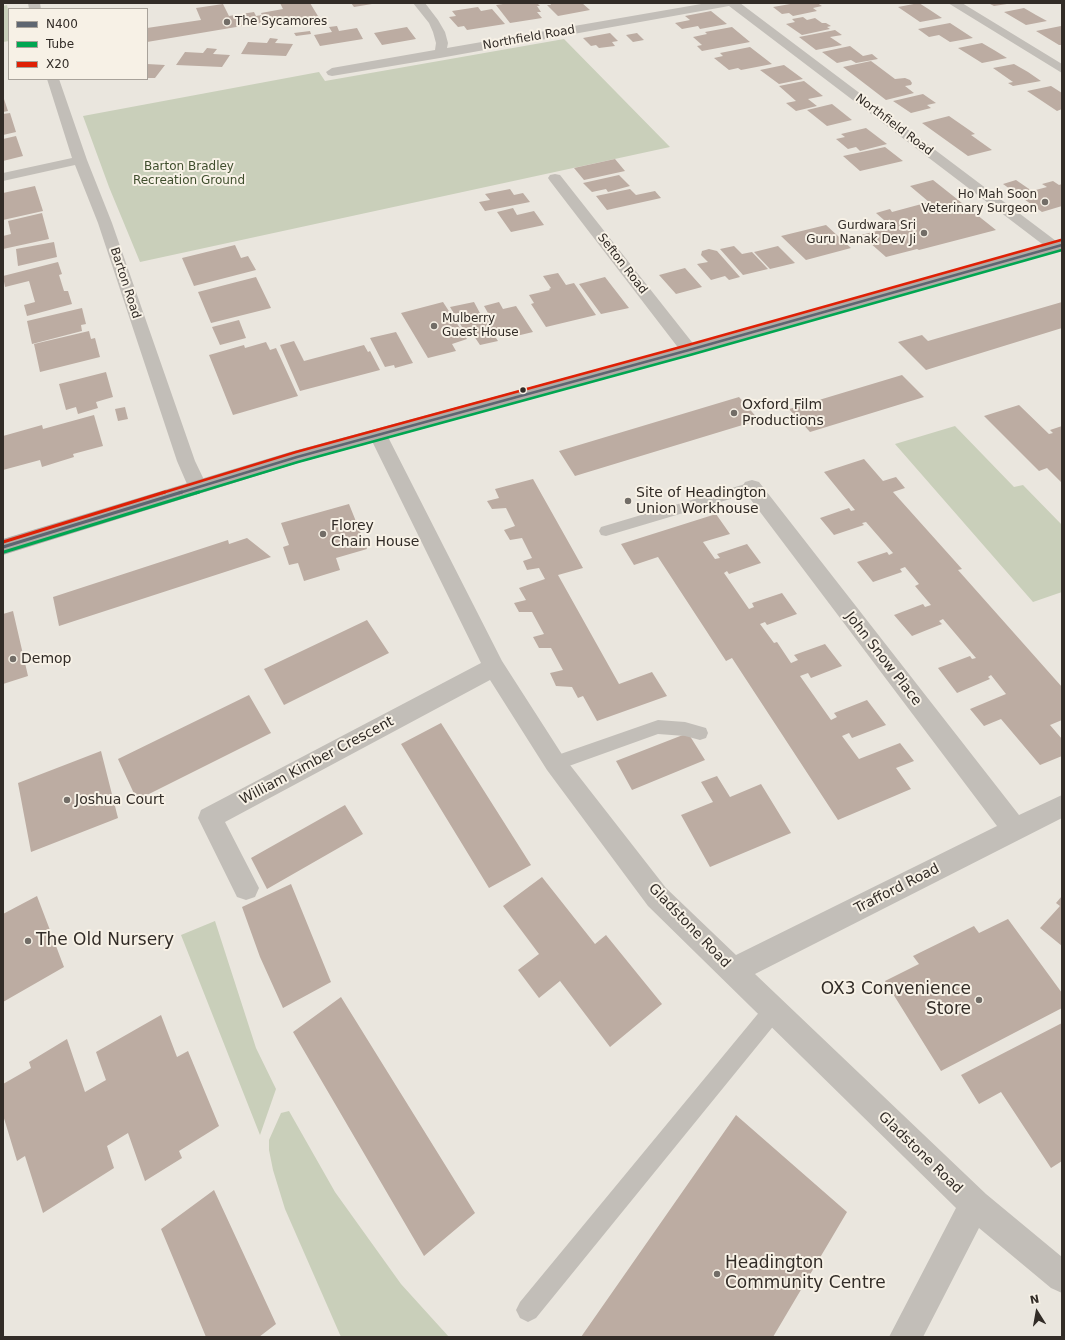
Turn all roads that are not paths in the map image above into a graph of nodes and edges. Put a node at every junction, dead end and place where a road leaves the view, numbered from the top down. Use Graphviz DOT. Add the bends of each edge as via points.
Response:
graph roads {
  1 [pos="419,3"];
  2 [pos="726,3"];
  3 [pos="733,3"];
  4 [pos="954,3"];
  5 [pos="440,54"];
  6 [pos="1062,69"];
  7 [pos="332,72"];
  8 [pos="53,80"];
  9 [pos="80,160"];
  10 [pos="3,177"];
  11 [pos="554,178"];
  12 [pos="1058,246"];
  13 [pos="689,350"];
  14 [pos="378,435"];
  15 [pos="197,486"];
  16 [pos="752,487"];
  17 [pos="606,531"];
  18 [pos="3,547"];
  19 [pos="494,667"];
  20 [pos="700,733"];
  21 [pos="555,763"];
  22 [pos="1062,806"];
  23 [pos="1015,830"];
  24 [pos="246,888"];
  25 [pos="732,971"];
  26 [pos="773,1011"];
  27 [pos="975,1205"];
  28 [pos="1062,1277"];
  29 [pos="528,1310"];
  30 [pos="905,1337"];
  1 -- 5 [label="street" via="439,32 442,43"];
  2 -- 5 [label="street, Northfield Road"];
  3 -- 12 [label="street, Northfield Road"];
  4 -- 6 [label="street"];
  5 -- 7 [label="street, Northfield Road"];
  8 -- 9 [label="street, Barton Road"];
  9 -- 10 [label="street"];
  9 -- 15 [label="street, Barton Road" via="105,223 148,354"];
  11 -- 13 [label="street, Sefton Road"];
  12 -- 13 [label="main road"];
  13 -- 14 [label="main road"];
  14 -- 15 [label="main road"];
  14 -- 19 [label="street, Gladstone Road"];
  15 -- 18 [label="main road"];
  16 -- 17 [label="lane"];
  16 -- 23 [label="street, John Snow Place"];
  19 -- 21 [label="street, Gladstone Road"];
  19 -- 24 [label="street, William Kimber Crescent" via="210,818"];
  20 -- 21 [label="lane" via="658,727"];
  21 -- 25 [label="street, Gladstone Road" via="657,897"];
  22 -- 23 [label="street, Trafford Road"];
  23 -- 25 [label="street, Trafford Road"];
  25 -- 26 [label="street, Gladstone Road"];
  26 -- 27 [label="street, Gladstone Road"];
  26 -- 29 [label="lane"];
  27 -- 28 [label="street, Gladstone Road"];
  27 -- 30 [label="street"];
}
